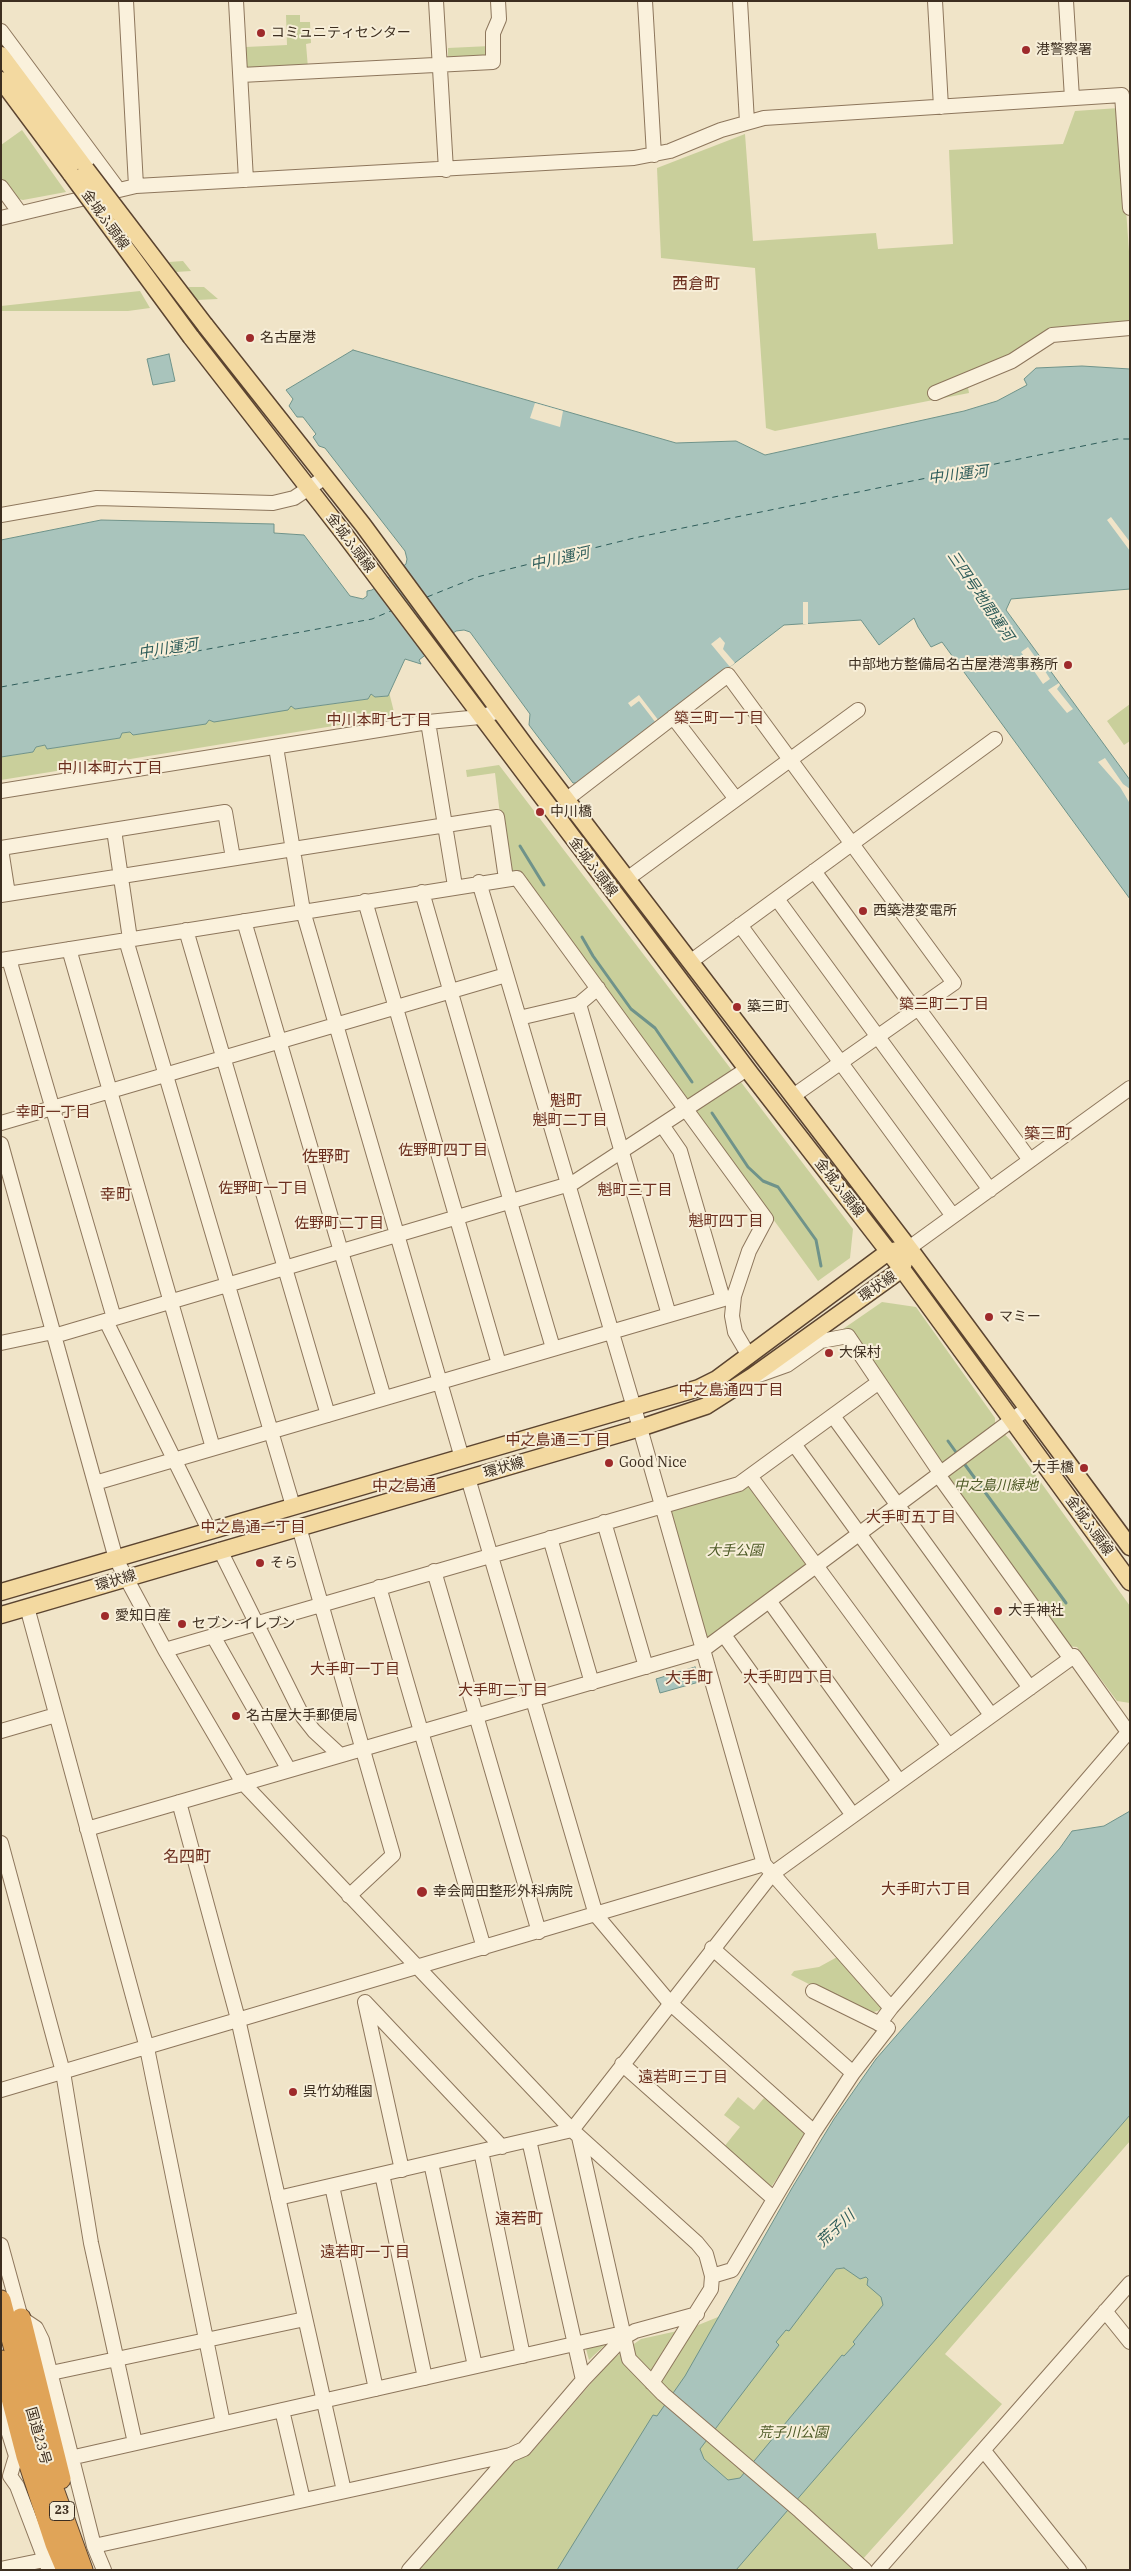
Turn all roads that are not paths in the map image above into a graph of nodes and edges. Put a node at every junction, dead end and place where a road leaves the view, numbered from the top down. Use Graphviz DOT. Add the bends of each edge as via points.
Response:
graph roads {
  1 [pos="126,1"];
  2 [pos="236,1"];
  3 [pos="436,1"];
  4 [pos="498,1"];
  5 [pos="645,1"];
  6 [pos="740,1"];
  7 [pos="935,1"];
  8 [pos="1066,1"];
  9 [pos="1,31"];
  10 [pos="1,55"];
  11 [pos="440,65"];
  12 [pos="240,75"];
  13 [pos="1,80"];
  14 [pos="1072,98"];
  15 [pos="941,107"];
  16 [pos="747,122"];
  17 [pos="654,155"];
  18 [pos="446,170"];
  19 [pos="78,171"];
  20 [pos="246,180"];
  21 [pos="136,186"];
  22 [pos="1,187"];
  23 [pos="118,189"];
  24 [pos="1130,208"];
  25 [pos="20,213"];
  26 [pos="1,218"];
  27 [pos="1130,328"];
  28 [pos="935,393"];
  29 [pos="324,478"];
  30 [pos="309,488"];
  31 [pos="1,515"];
  32 [pos="858,710"];
  33 [pos="499,711"];
  34 [pos="480,717"];
  35 [pos="673,717"];
  36 [pos="428,722"];
  37 [pos="995,740"];
  38 [pos="276,747"];
  39 [pos="790,760"];
  40 [pos="1,791"];
  41 [pos="567,799"];
  42 [pos="736,799"];
  43 [pos="445,824"];
  44 [pos="114,830"];
  45 [pos="852,844"];
  46 [pos="1,849"];
  47 [pos="293,849"];
  48 [pos="234,858"];
  49 [pos="814,871"];
  50 [pos="120,876"];
  51 [pos="506,879"];
  52 [pos="627,879"];
  53 [pos="479,882"];
  54 [pos="455,886"];
  55 [pos="422,892"];
  56 [pos="5,894"];
  57 [pos="777,899"];
  58 [pos="365,901"];
  59 [pos="303,911"];
  60 [pos="244,921"];
  61 [pos="740,926"];
  62 [pos="186,930"];
  63 [pos="128,940"];
  64 [pos="68,949"];
  65 [pos="5,959"];
  66 [pos="690,962"];
  67 [pos="506,975"];
  68 [pos="598,988"];
  69 [pos="450,991"];
  70 [pos="578,1004"];
  71 [pos="396,1007"];
  72 [pos="916,1009"];
  73 [pos="519,1018"];
  74 [pos="336,1025"];
  75 [pos="878,1035"];
  76 [pos="280,1041"];
  77 [pos="224,1058"];
  78 [pos="841,1062"];
  79 [pos="747,1069"];
  80 [pos="165,1074"];
  81 [pos="1130,1088"];
  82 [pos="110,1091"];
  83 [pos="793,1096"];
  84 [pos="53,1108"];
  85 [pos="686,1109"];
  86 [pos="1,1123"];
  87 [pos="662,1125"];
  88 [pos="1,1144"];
  89 [pos="621,1152"];
  90 [pos="1030,1160"];
  91 [pos="568,1185"];
  92 [pos="990,1190"];
  93 [pos="510,1202"];
  94 [pos="953,1216"];
  95 [pos="456,1218"];
  96 [pos="397,1235"];
  97 [pos="909,1248"];
  98 [pos="341,1252"];
  99 [pos="888,1252"];
  100 [pos="285,1268"];
  101 [pos="902,1269"];
  102 [pos="227,1285"];
  103 [pos="728,1298"];
  104 [pos="171,1302"];
  105 [pos="669,1315"];
  106 [pos="110,1320"];
  107 [pos="610,1331"];
  108 [pos="54,1334"];
  109 [pos="1,1343"];
  110 [pos="553,1348"];
  111 [pos="749,1356"];
  112 [pos="499,1364"];
  113 [pos="753,1376"];
  114 [pos="440,1382"];
  115 [pos="879,1382"];
  116 [pos="384,1398"];
  117 [pos="1028,1408"];
  118 [pos="633,1409"];
  119 [pos="328,1415"];
  120 [pos="833,1416"];
  121 [pos="1012,1421"];
  122 [pos="640,1428"];
  123 [pos="271,1431"];
  124 [pos="794,1444"];
  125 [pos="213,1448"];
  126 [pos="462,1458"];
  127 [pos="174,1460"];
  128 [pos="943,1472"];
  129 [pos="750,1476"];
  130 [pos="468,1478"];
  131 [pos="95,1483"];
  132 [pos="662,1505"];
  133 [pos="293,1506"];
  134 [pos="897,1507"];
  135 [pos="604,1522"];
  136 [pos="299,1527"];
  137 [pos="209,1530"];
  138 [pos="859,1535"];
  139 [pos="550,1538"];
  140 [pos="1130,1547"];
  141 [pos="220,1550"];
  142 [pos="491,1555"];
  143 [pos="116,1559"];
  144 [pos="817,1566"];
  145 [pos="434,1571"];
  146 [pos="125,1578"];
  147 [pos="1130,1582"];
  148 [pos="379,1587"];
  149 [pos="1,1592"];
  150 [pos="770,1602"];
  151 [pos="321,1604"];
  152 [pos="27,1607"];
  153 [pos="1,1614"];
  154 [pos="256,1623"];
  155 [pos="724,1635"];
  156 [pos="213,1636"];
  157 [pos="165,1650"];
  158 [pos="704,1650"];
  159 [pos="1071,1659"];
  160 [pos="646,1667"];
  161 [pos="592,1683"];
  162 [pos="1030,1688"];
  163 [pos="533,1700"];
  164 [pos="56,1715"];
  165 [pos="476,1716"];
  166 [pos="991,1716"];
  167 [pos="1,1731"];
  168 [pos="1129,1731"];
  169 [pos="422,1732"];
  170 [pos="948,1746"];
  171 [pos="362,1749"];
  172 [pos="340,1755"];
  173 [pos="289,1770"];
  174 [pos="900,1781"];
  175 [pos="242,1783"];
  176 [pos="179,1802"];
  177 [pos="852,1814"];
  178 [pos="87,1829"];
  179 [pos="1,1843"];
  180 [pos="768,1869"];
  181 [pos="349,1896"];
  182 [pos="596,1915"];
  183 [pos="539,1932"];
  184 [pos="484,1948"];
  185 [pos="712,1948"];
  186 [pos="417,1968"];
  187 [pos="361,1984"];
  188 [pos="813,1991"];
  189 [pos="365,2002"];
  190 [pos="670,2003"];
  191 [pos="891,2008"];
  192 [pos="238,2019"];
  193 [pos="879,2024"];
  194 [pos="147,2048"];
  195 [pos="622,2064"];
  196 [pos="63,2072"];
  197 [pos="853,2073"];
  198 [pos="1,2090"];
  199 [pos="814,2132"];
  200 [pos="575,2134"];
  201 [pos="529,2140"];
  202 [pos="502,2147"];
  203 [pos="480,2152"];
  204 [pos="431,2163"];
  205 [pos="402,2170"];
  206 [pos="382,2174"];
  207 [pos="332,2186"];
  208 [pos="278,2198"];
  209 [pos="774,2199"];
  210 [pos="1,2246"];
  211 [pos="712,2276"];
  212 [pos="1130,2283"];
  213 [pos="1,2300"];
  214 [pos="1105,2311"];
  215 [pos="698,2314"];
  216 [pos="20,2318"];
  217 [pos="305,2318"];
  218 [pos="623,2336"];
  219 [pos="206,2340"];
  220 [pos="1130,2342"];
  221 [pos="574,2344"];
  222 [pos="523,2356"];
  223 [pos="116,2359"];
  224 [pos="1,2360"];
  225 [pos="476,2366"];
  226 [pos="51,2373"];
  227 [pos="426,2378"];
  228 [pos="583,2380"];
  229 [pos="652,2383"];
  230 [pos="376,2389"];
  231 [pos="324,2401"];
  232 [pos="1,2408"];
  233 [pos="282,2410"];
  234 [pos="223,2423"];
  235 [pos="135,2443"];
  236 [pos="984,2450"];
  237 [pos="28,2455"];
  238 [pos="510,2455"];
  239 [pos="70,2458"];
  240 [pos="6,2477"];
  241 [pos="344,2491"];
  242 [pos="302,2500"];
  243 [pos="94,2546"];
  244 [pos="46,2565"];
  245 [pos="2,2569"];
  246 [pos="64,2570"];
  247 [pos="83,2570"];
  248 [pos="104,2570"];
  249 [pos="409,2570"];
  250 [pos="865,2570"];
  251 [pos="878,2570"];
  252 [pos="1079,2570"];
  1 -- 21 [label="street"];
  2 -- 12 [label="street"];
  3 -- 11 [label="street"];
  4 -- 11 [label="street" via="499,19 492,33 493,62"];
  5 -- 17 [label="street"];
  6 -- 16 [label="street"];
  7 -- 15 [label="street"];
  8 -- 14 [label="street"];
  9 -- 23 [label="street"];
  10 -- 19 [label="main road, 金城ふ頭線"];
  11 -- 12 [label="street"];
  11 -- 18 [label="street"];
  12 -- 20 [label="street"];
  13 -- 19 [label="main road, 金城ふ頭線"];
  14 -- 15 [label="street"];
  14 -- 24 [label="street" via="1122,95"];
  15 -- 16 [label="street"];
  16 -- 17 [label="street"];
  17 -- 18 [label="street"];
  18 -- 20 [label="street"];
  19 -- 29 [label="main road, 金城ふ頭線, bridge" via="205,325"];
  19 -- 30 [label="main road, 金城ふ頭線, bridge" via="191,337"];
  20 -- 21 [label="street"];
  21 -- 23 [label="street"];
  22 -- 25 [label="street"];
  23 -- 25 [label="street"];
  25 -- 26 [label="street"];
  27 -- 28 [label="street" via="1052,335 1012,361"];
  29 -- 30 [label="street"];
  29 -- 33 [label="main road, 金城ふ頭線" via="364,525"];
  30 -- 31 [label="street" via="294,498 273,503 97,498"];
  30 -- 34 [label="main road, 金城ふ頭線"];
  32 -- 39 [label="street"];
  33 -- 34 [label="street"];
  33 -- 41 [label="main road, 金城ふ頭線"];
  34 -- 36 [label="street"];
  34 -- 79 [label="main road, 金城ふ頭線"];
  35 -- 39 [label="street" via="728,675"];
  35 -- 41 [label="street"];
  35 -- 42 [label="street"];
  36 -- 38 [label="street"];
  36 -- 43 [label="street"];
  37 -- 45 [label="street"];
  38 -- 40 [label="street"];
  38 -- 47 [label="street"];
  39 -- 42 [label="street"];
  39 -- 45 [label="street"];
  41 -- 52 [label="main road, 金城ふ頭線"];
  42 -- 52 [label="street"];
  43 -- 47 [label="street"];
  43 -- 51 [label="street" via="497,817"];
  43 -- 54 [label="street"];
  44 -- 46 [label="street"];
  44 -- 48 [label="street" via="226,812"];
  44 -- 50 [label="street"];
  45 -- 49 [label="street"];
  45 -- 72 [label="street" via="954,983"];
  46 -- 56 [label="street"];
  47 -- 48 [label="street"];
  47 -- 59 [label="street"];
  48 -- 50 [label="street"];
  49 -- 57 [label="street"];
  49 -- 72 [label="street"];
  50 -- 56 [label="street"];
  50 -- 63 [label="street"];
  51 -- 53 [label="street"];
  51 -- 68 [label="street" via="516,878"];
  52 -- 66 [label="main road, 金城ふ頭線"];
  53 -- 54 [label="street"];
  53 -- 67 [label="street"];
  54 -- 55 [label="street"];
  55 -- 58 [label="street"];
  55 -- 69 [label="street"];
  57 -- 61 [label="street"];
  57 -- 75 [label="street"];
  58 -- 59 [label="street"];
  58 -- 71 [label="street"];
  59 -- 60 [label="street"];
  59 -- 74 [label="street"];
  60 -- 62 [label="street"];
  60 -- 76 [label="street"];
  61 -- 66 [label="street"];
  61 -- 78 [label="street"];
  62 -- 63 [label="street"];
  62 -- 77 [label="street"];
  63 -- 64 [label="street"];
  63 -- 80 [label="street"];
  64 -- 65 [label="street"];
  64 -- 82 [label="street"];
  65 -- 84 [label="street"];
  66 -- 83 [label="main road, 金城ふ頭線"];
  67 -- 69 [label="street"];
  67 -- 73 [label="street"];
  68 -- 70 [label="street"];
  68 -- 85 [label="street"];
  69 -- 71 [label="street"];
  69 -- 93 [label="street"];
  70 -- 73 [label="street"];
  70 -- 89 [label="street"];
  71 -- 74 [label="street"];
  71 -- 95 [label="street"];
  72 -- 75 [label="street"];
  72 -- 90 [label="street"];
  73 -- 91 [label="street"];
  74 -- 76 [label="street"];
  74 -- 96 [label="street"];
  75 -- 78 [label="street"];
  75 -- 92 [label="street"];
  76 -- 77 [label="street"];
  76 -- 98 [label="street"];
  77 -- 80 [label="street"];
  77 -- 100 [label="street"];
  78 -- 83 [label="street"];
  78 -- 94 [label="street"];
  79 -- 85 [label="street"];
  79 -- 99 [label="main road, 金城ふ頭線"];
  80 -- 82 [label="street"];
  80 -- 102 [label="street"];
  81 -- 90 [label="street"];
  82 -- 84 [label="street"];
  82 -- 104 [label="street"];
  83 -- 97 [label="main road, 金城ふ頭線"];
  84 -- 86 [label="street"];
  84 -- 106 [label="street"];
  85 -- 87 [label="street"];
  85 -- 103 [label="street" via="766,1219"];
  87 -- 89 [label="street"];
  87 -- 103 [label="street" via="680,1151"];
  88 -- 108 [label="street"];
  89 -- 91 [label="street"];
  89 -- 105 [label="street"];
  90 -- 92 [label="street"];
  91 -- 93 [label="street"];
  91 -- 107 [label="street"];
  92 -- 94 [label="street"];
  93 -- 95 [label="street"];
  93 -- 110 [label="street"];
  94 -- 97 [label="street"];
  95 -- 96 [label="street"];
  95 -- 112 [label="street"];
  96 -- 98 [label="street"];
  96 -- 114 [label="street"];
  97 -- 99 [label="main road, 環状線"];
  97 -- 101 [label="main road, 環状線"];
  97 -- 117 [label="main road, 金城ふ頭線"];
  98 -- 100 [label="street"];
  98 -- 116 [label="street"];
  99 -- 101 [label="main road, 金城ふ頭線"];
  99 -- 111 [label="main road, 環状線"];
  100 -- 102 [label="street"];
  100 -- 119 [label="street"];
  101 -- 113 [label="main road, 環状線"];
  101 -- 121 [label="main road, 金城ふ頭線"];
  102 -- 104 [label="street"];
  102 -- 123 [label="street"];
  103 -- 105 [label="street"];
  103 -- 111 [label="street" via="735,1332"];
  104 -- 106 [label="street"];
  104 -- 125 [label="street"];
  105 -- 107 [label="street"];
  106 -- 108 [label="street"];
  106 -- 127 [label="street"];
  107 -- 110 [label="street"];
  107 -- 118 [label="street"];
  108 -- 109 [label="street"];
  108 -- 131 [label="street"];
  110 -- 112 [label="street"];
  111 -- 118 [label="main road, 環状線" via="699,1388"];
  112 -- 114 [label="street"];
  113 -- 115 [label="street" via="787,1365 821,1341 848,1336"];
  113 -- 122 [label="main road, 環状線" via="706,1406"];
  114 -- 116 [label="street"];
  114 -- 126 [label="street"];
  115 -- 120 [label="street"];
  115 -- 128 [label="street"];
  116 -- 119 [label="street"];
  117 -- 121 [label="street"];
  117 -- 140 [label="main road, 金城ふ頭線"];
  118 -- 122 [label="street"];
  118 -- 126 [label="main road, 環状線"];
  119 -- 123 [label="street"];
  120 -- 124 [label="street"];
  120 -- 134 [label="street"];
  121 -- 128 [label="street"];
  121 -- 147 [label="main road, 金城ふ頭線"];
  122 -- 130 [label="main road, 環状線"];
  122 -- 132 [label="street"];
  123 -- 125 [label="street"];
  123 -- 133 [label="street"];
  124 -- 129 [label="street"];
  124 -- 138 [label="street"];
  125 -- 127 [label="street"];
  126 -- 133 [label="main road, 環状線"];
  127 -- 131 [label="street"];
  127 -- 137 [label="street"];
  128 -- 134 [label="street"];
  128 -- 159 [label="street"];
  129 -- 132 [label="street" via="739,1484"];
  129 -- 144 [label="street"];
  130 -- 136 [label="main road, 環状線"];
  130 -- 142 [label="street"];
  131 -- 143 [label="street"];
  132 -- 135 [label="street"];
  132 -- 158 [label="street"];
  133 -- 137 [label="main road, 環状線"];
  134 -- 138 [label="street"];
  134 -- 162 [label="street"];
  135 -- 139 [label="street"];
  135 -- 160 [label="street"];
  136 -- 141 [label="main road, 環状線"];
  136 -- 151 [label="street"];
  137 -- 143 [label="main road, 環状線"];
  138 -- 144 [label="street"];
  138 -- 166 [label="street"];
  139 -- 142 [label="street"];
  139 -- 161 [label="street"];
  141 -- 146 [label="main road, 環状線"];
  141 -- 154 [label="street"];
  142 -- 145 [label="street"];
  142 -- 163 [label="street"];
  143 -- 146 [label="street"];
  143 -- 149 [label="main road, 環状線"];
  144 -- 150 [label="street"];
  144 -- 170 [label="street"];
  145 -- 148 [label="street"];
  145 -- 165 [label="street"];
  146 -- 152 [label="main road, 環状線"];
  146 -- 157 [label="street"];
  148 -- 151 [label="street"];
  148 -- 169 [label="street"];
  150 -- 155 [label="street"];
  150 -- 174 [label="street"];
  151 -- 154 [label="street"];
  151 -- 171 [label="street"];
  152 -- 153 [label="main road, 環状線"];
  152 -- 164 [label="street"];
  154 -- 156 [label="street"];
  154 -- 172 [label="street" via="303,1717"];
  155 -- 158 [label="street"];
  155 -- 177 [label="street"];
  156 -- 157 [label="street"];
  156 -- 173 [label="street"];
  157 -- 175 [label="street"];
  158 -- 160 [label="street"];
  158 -- 180 [label="street"];
  159 -- 162 [label="street"];
  159 -- 168 [label="street" via="1074,1656"];
  160 -- 161 [label="street"];
  161 -- 163 [label="street"];
  162 -- 166 [label="street"];
  163 -- 165 [label="street"];
  163 -- 182 [label="street"];
  164 -- 167 [label="street"];
  164 -- 178 [label="street"];
  165 -- 169 [label="street"];
  165 -- 183 [label="street"];
  166 -- 170 [label="street"];
  168 -- 191 [label="street"];
  169 -- 171 [label="street"];
  169 -- 184 [label="street"];
  170 -- 174 [label="street"];
  171 -- 172 [label="street"];
  171 -- 181 [label="street" via="393,1854"];
  172 -- 173 [label="street"];
  173 -- 175 [label="street"];
  174 -- 177 [label="street"];
  175 -- 176 [label="street"];
  175 -- 181 [label="street"];
  176 -- 178 [label="street"];
  176 -- 192 [label="street"];
  177 -- 180 [label="street"];
  178 -- 194 [label="street"];
  179 -- 196 [label="street"];
  180 -- 182 [label="street"];
  180 -- 185 [label="street"];
  180 -- 191 [label="street"];
  181 -- 186 [label="street"];
  182 -- 183 [label="street"];
  182 -- 190 [label="street"];
  183 -- 184 [label="street"];
  184 -- 186 [label="street"];
  185 -- 190 [label="street"];
  185 -- 197 [label="street"];
  186 -- 187 [label="street"];
  186 -- 200 [label="street"];
  187 -- 189 [label="street"];
  187 -- 192 [label="street"];
  188 -- 193 [label="street"];
  189 -- 202 [label="street"];
  189 -- 205 [label="street"];
  190 -- 195 [label="street"];
  190 -- 199 [label="street"];
  191 -- 193 [label="street"];
  192 -- 194 [label="street"];
  192 -- 208 [label="street"];
  193 -- 197 [label="street" via="888,2028"];
  194 -- 196 [label="street"];
  194 -- 219 [label="street"];
  195 -- 200 [label="street"];
  195 -- 209 [label="street"];
  196 -- 198 [label="street"];
  196 -- 223 [label="street" via="91,2243"];
  197 -- 199 [label="street"];
  199 -- 209 [label="street"];
  200 -- 201 [label="street"];
  200 -- 211 [label="street" via="697,2243 706,2254"];
  200 -- 218 [label="street"];
  201 -- 202 [label="street"];
  201 -- 221 [label="street"];
  202 -- 203 [label="street"];
  203 -- 204 [label="street"];
  203 -- 222 [label="street"];
  204 -- 205 [label="street"];
  204 -- 225 [label="street"];
  205 -- 206 [label="street"];
  206 -- 207 [label="street"];
  206 -- 227 [label="street"];
  207 -- 208 [label="street"];
  207 -- 230 [label="street"];
  208 -- 217 [label="street"];
  209 -- 211 [label="street" via="732,2270"];
  210 -- 216 [label="street"];
  211 -- 215 [label="street" via="711,2289"];
  212 -- 214 [label="street"];
  213 -- 237 [label="highway, 国道23号 / 23"];
  214 -- 220 [label="street"];
  214 -- 236 [label="street"];
  215 -- 218 [label="street"];
  215 -- 229 [label="street"];
  216 -- 226 [label="street" via="36,2328"];
  216 -- 247 [label="highway"];
  217 -- 219 [label="street"];
  217 -- 231 [label="street"];
  218 -- 221 [label="street"];
  218 -- 228 [label="street"];
  218 -- 229 [label="street" via="629,2360"];
  219 -- 223 [label="street"];
  219 -- 234 [label="street"];
  221 -- 222 [label="street"];
  221 -- 228 [label="street"];
  222 -- 225 [label="street"];
  223 -- 226 [label="street"];
  223 -- 235 [label="street"];
  224 -- 237 [label="highway, 国道23号 / 23"];
  225 -- 227 [label="street"];
  226 -- 239 [label="street"];
  227 -- 230 [label="street"];
  228 -- 238 [label="street" via="524,2449"];
  229 -- 250 [label="street"];
  230 -- 231 [label="street"];
  231 -- 233 [label="street"];
  231 -- 241 [label="street"];
  232 -- 237 [label="street"];
  233 -- 234 [label="street"];
  233 -- 242 [label="street"];
  234 -- 235 [label="street"];
  235 -- 239 [label="street"];
  236 -- 251 [label="street"];
  236 -- 252 [label="street"];
  237 -- 240 [label="street"];
  237 -- 246 [label="highway, 国道23号 / 23"];
  237 -- 247 [label="highway, 国道23号 / 23"];
  238 -- 241 [label="street"];
  238 -- 249 [label="street"];
  239 -- 243 [label="street"];
  240 -- 244 [label="street" via="17,2486"];
  241 -- 242 [label="street"];
  242 -- 243 [label="street"];
  243 -- 248 [label="street"];
  244 -- 245 [label="street"];
}
